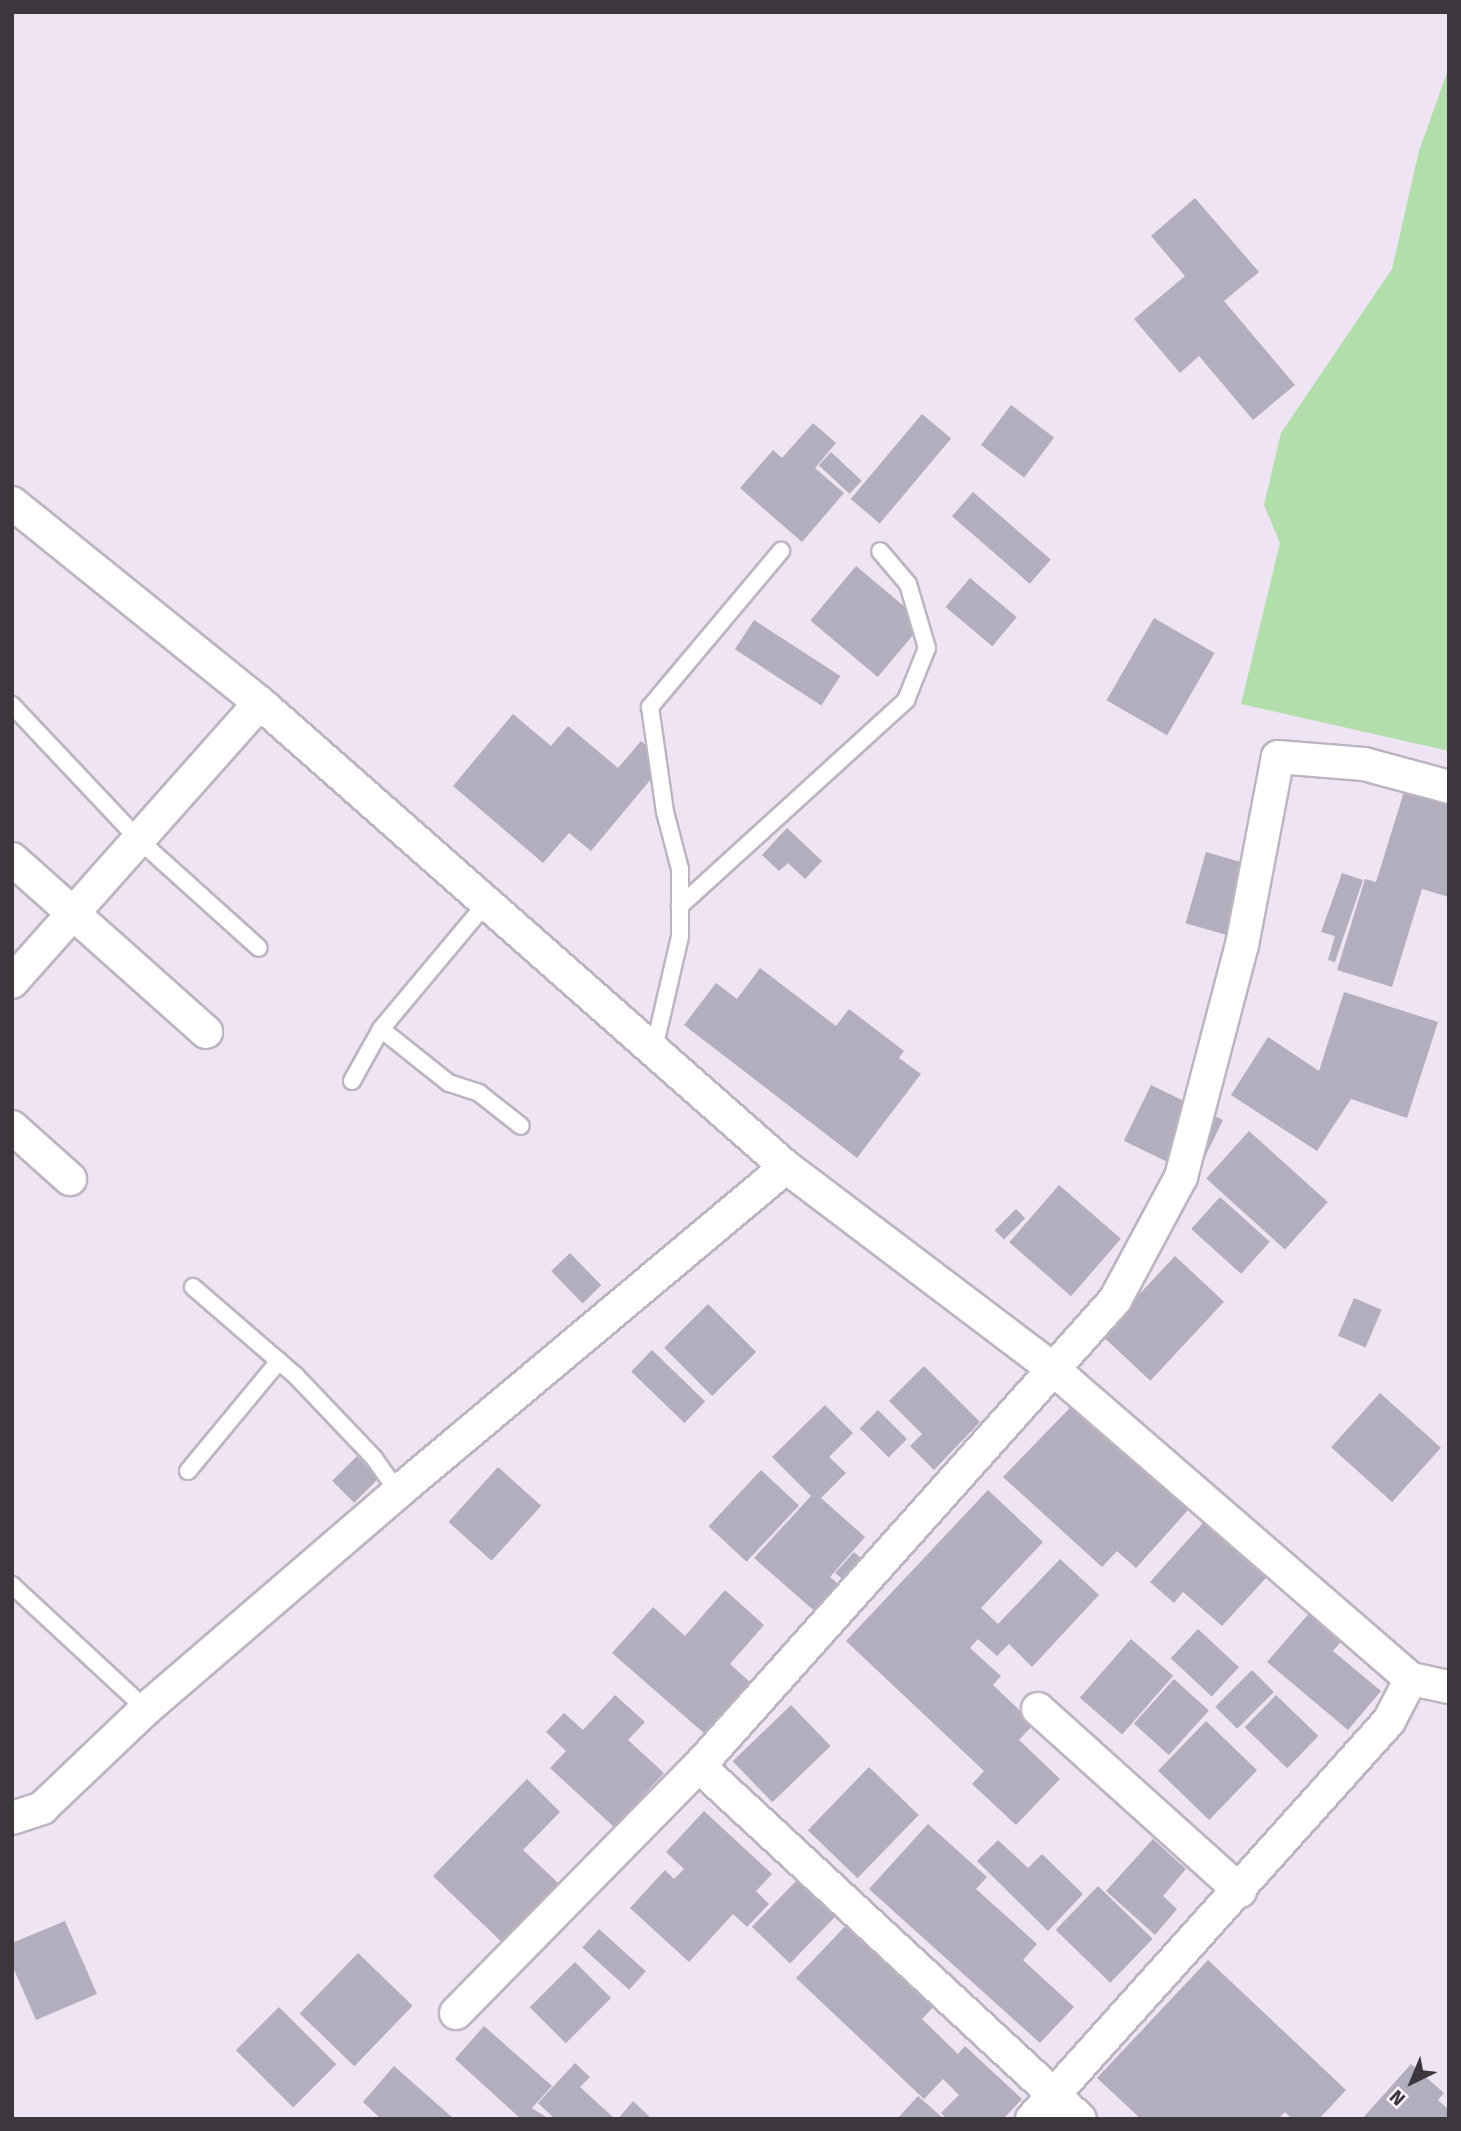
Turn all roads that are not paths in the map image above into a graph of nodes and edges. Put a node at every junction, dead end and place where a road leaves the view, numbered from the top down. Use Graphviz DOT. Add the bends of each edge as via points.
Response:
graph roads {
  1 [pos="12,503"];
  2 [pos="781,551"];
  3 [pos="880,551"];
  4 [pos="260,703"];
  5 [pos="12,705"];
  6 [pos="1449,787"];
  7 [pos="139,840"];
  8 [pos="12,859"];
  9 [pos="488,901"];
  10 [pos="680,906"];
  11 [pos="73,913"];
  12 [pos="259,948"];
  13 [pos="12,982"];
  14 [pos="381,1029"];
  15 [pos="206,1032"];
  16 [pos="654,1049"];
  17 [pos="352,1081"];
  18 [pos="521,1126"];
  19 [pos="12,1127"];
  20 [pos="786,1167"];
  21 [pos="70,1179"];
  22 [pos="193,1287"];
  23 [pos="279,1361"];
  24 [pos="1053,1368"];
  25 [pos="188,1471"];
  26 [pos="398,1492"];
  27 [pos="12,1585"];
  28 [pos="1411,1679"];
  29 [pos="1449,1687"];
  30 [pos="146,1709"];
  31 [pos="1038,1709"];
  32 [pos="699,1766"];
  33 [pos="12,1818"];
  34 [pos="1240,1891"];
  35 [pos="456,2013"];
  36 [pos="1054,2095"];
  37 [pos="1032,2119"];
  38 [pos="1080,2119"];
  1 -- 4 [label="street"];
  2 -- 10 [label="lane" via="650,707 665,812 680,869"];
  3 -- 10 [label="lane" via="908,584 927,648 906,700"];
  4 -- 7 [label="street"];
  4 -- 9 [label="street"];
  5 -- 7 [label="lane"];
  6 -- 24 [label="street" via="1364,764 1278,757 1242,945 1181,1177 1115,1300"];
  7 -- 11 [label="street"];
  7 -- 12 [label="lane"];
  8 -- 11 [label="street"];
  9 -- 14 [label="lane"];
  9 -- 16 [label="street"];
  10 -- 16 [label="lane" via="680,936"];
  11 -- 13 [label="street"];
  11 -- 15 [label="street"];
  14 -- 17 [label="lane"];
  14 -- 18 [label="lane" via="449,1083 479,1093"];
  16 -- 20 [label="street"];
  19 -- 21 [label="street"];
  20 -- 24 [label="street"];
  20 -- 26 [label="street"];
  22 -- 23 [label="lane"];
  23 -- 25 [label="lane"];
  23 -- 26 [label="lane" via="374,1458"];
  24 -- 28 [label="street"];
  24 -- 32 [label="street"];
  26 -- 30 [label="street"];
  27 -- 30 [label="lane"];
  28 -- 29 [label="street"];
  28 -- 34 [label="street" via="1389,1721"];
  30 -- 33 [label="street" via="42,1808"];
  31 -- 34 [label="street"];
  32 -- 35 [label="street"];
  32 -- 36 [label="street"];
  34 -- 36 [label="street"];
  36 -- 37 [label="street"];
  36 -- 38 [label="street"];
}
